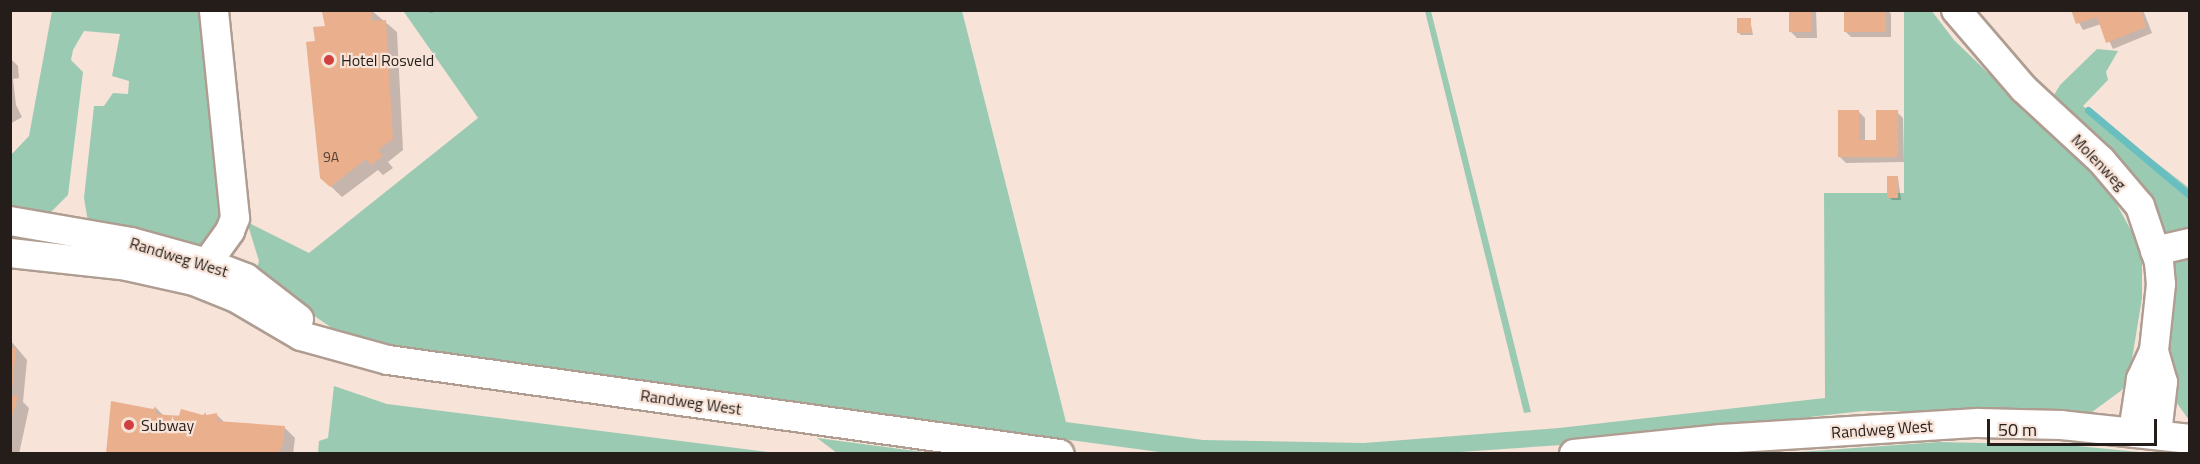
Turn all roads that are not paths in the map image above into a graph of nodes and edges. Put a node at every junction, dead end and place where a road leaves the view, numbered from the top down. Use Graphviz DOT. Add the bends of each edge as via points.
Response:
graph roads {
  1 [pos="214,10"];
  2 [pos="1956,10"];
  3 [pos="10,221"];
  4 [pos="2190,243"];
  5 [pos="2155,251"];
  6 [pos="10,252"];
  7 [pos="201,272"];
  8 [pos="2145,433"];
  9 [pos="2190,439"];
  10 [pos="1059,453"];
  11 [pos="1574,453"];
  1 -- 7 [label="street" via="235,218"];
  2 -- 5 [label="street, Molenweg" via="2024,89 2101,160 2139,206"];
  3 -- 7 [label="street, Randweg West" via="131,242"];
  4 -- 5 [label="street"];
  5 -- 8 [label="street, Molenweg" via="2162,284 2154,351 2163,381"];
  6 -- 7 [label="street, Randweg West"];
  7 -- 10 [label="street, Randweg West" via="246,278 325,342 388,360"];
  8 -- 9 [label="street, Randweg West"];
  8 -- 11 [label="street, Randweg West" via="1978,423 1721,439"];
}
